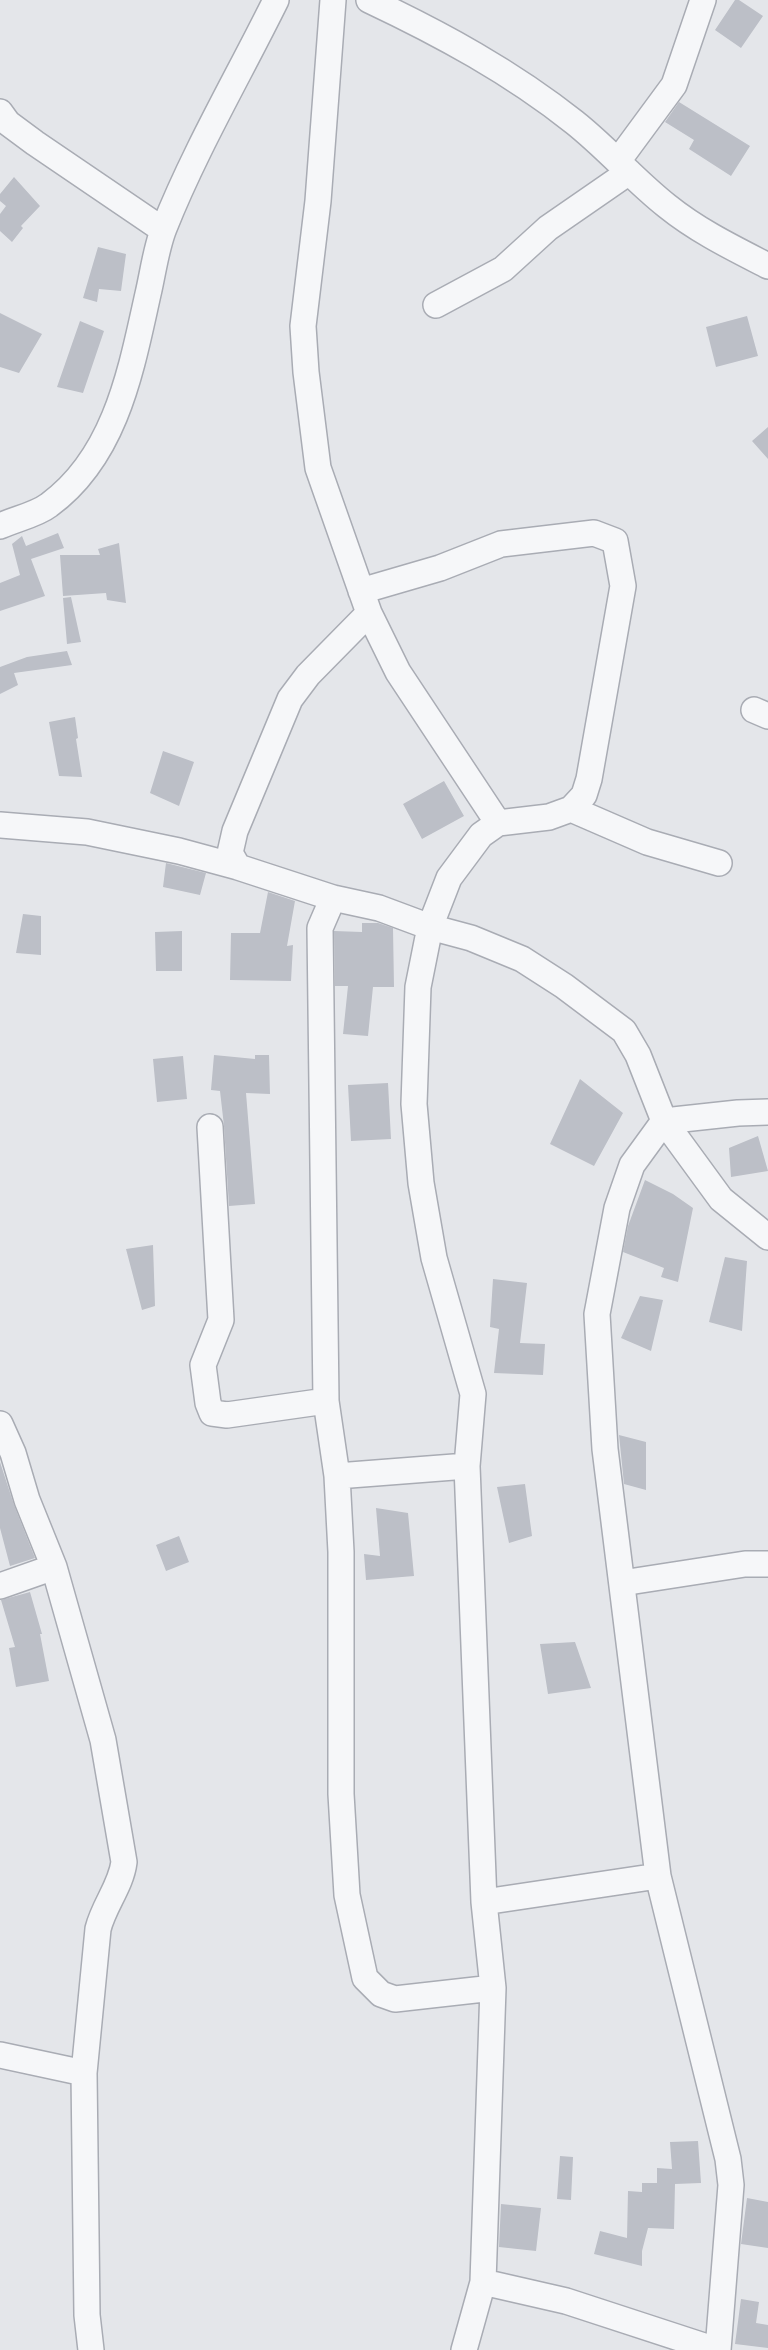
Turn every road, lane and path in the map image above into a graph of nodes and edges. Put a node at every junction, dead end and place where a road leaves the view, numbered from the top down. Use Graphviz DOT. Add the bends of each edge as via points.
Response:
graph roads {
  1 [pos="276,0"];
  2 [pos="333,0"];
  3 [pos="368,0"];
  4 [pos="703,0"];
  5 [pos="0,112"];
  6 [pos="624,166"];
  7 [pos="163,230"];
  8 [pos="768,266"];
  9 [pos="436,305"];
  10 [pos="0,526"];
  11 [pos="365,602"];
  12 [pos="570,809"];
  13 [pos="498,823"];
  14 [pos="0,825"];
  15 [pos="719,863"];
  16 [pos="238,867"];
  17 [pos="332,898"];
  18 [pos="430,927"];
  19 [pos="768,1112"];
  20 [pos="664,1121"];
  21 [pos="210,1127"];
  22 [pos="768,1237"];
  23 [pos="326,1401"];
  24 [pos="0,1424"];
  25 [pos="467,1466"];
  26 [pos="337,1476"];
  27 [pos="768,1564"];
  28 [pos="54,1567"];
  29 [pos="622,1583"];
  30 [pos="0,1586"];
  31 [pos="658,1876"];
  32 [pos="484,1902"];
  33 [pos="493,1988"];
  34 [pos="0,2055"];
  35 [pos="84,2073"];
  36 [pos="483,2282"];
  37 [pos="90,2350"];
  38 [pos="464,2350"];
  39 [pos="717,2350"];
  1 -- 7 [label="street"];
  2 -- 11 [label="street" via="318,201 303,326 318,468"];
  3 -- 6 [label="street" via="427,27 522,84 575,122"];
  4 -- 6 [label="street" via="674,86"];
  5 -- 7 [label="street" via="8,123"];
  6 -- 8 [label="street" via="666,206 699,230"];
  6 -- 9 [label="street" via="504,269"];
  7 -- 10 [label="street" via="135,353 117,413 101,444 88,467 48,506"];
  11 -- 12 [label="street" via="500,544 594,533 615,541 623,586 589,779 584,795"];
  11 -- 13 [label="street" via="398,672"];
  11 -- 16 [label="street" via="290,699 235,831 230,853"];
  12 -- 13 [label="street" via="549,816"];
  12 -- 15 [label="street" via="647,842"];
  13 -- 18 [label="street" via="481,835 449,878"];
  14 -- 16 [label="street" via="87,832"];
  16 -- 17 [label="street"];
  17 -- 18 [label="street" via="380,908"];
  17 -- 23 [label="street" via="320,928"];
  18 -- 20 [label="street" via="471,938 522,959 624,1031 638,1055"];
  18 -- 25 [label="street" via="418,987 414,1104 421,1183 434,1258 473,1394"];
  19 -- 20 [label="street"];
  20 -- 22 [label="street" via="720,1199"];
  20 -- 29 [label="street" via="632,1165 617,1208 597,1314 604,1449"];
  21 -- 23 [label="street" via="221,1320 203,1365 212,1413"];
  23 -- 26 [label="street"];
  24 -- 28 [label="street"];
  25 -- 26 [label="street"];
  25 -- 32 [label="street"];
  26 -- 33 [label="street" via="341,1552 342,1813 347,1895 365,1978 381,1994 395,1999"];
  27 -- 29 [label="street" via="744,1564"];
  28 -- 30 [label="street"];
  28 -- 35 [label="street" via="103,1740 124,1862 121,1878 104,1909 98,1929"];
  29 -- 31 [label="street"];
  31 -- 32 [label="street"];
  31 -- 39 [label="street" via="728,2159 731,2185"];
  32 -- 33 [label="street"];
  33 -- 36 [label="street"];
  34 -- 35 [label="street"];
  35 -- 37 [label="street" via="86,2314"];
  36 -- 38 [label="street"];
  36 -- 39 [label="street" via="566,2301"];
}
